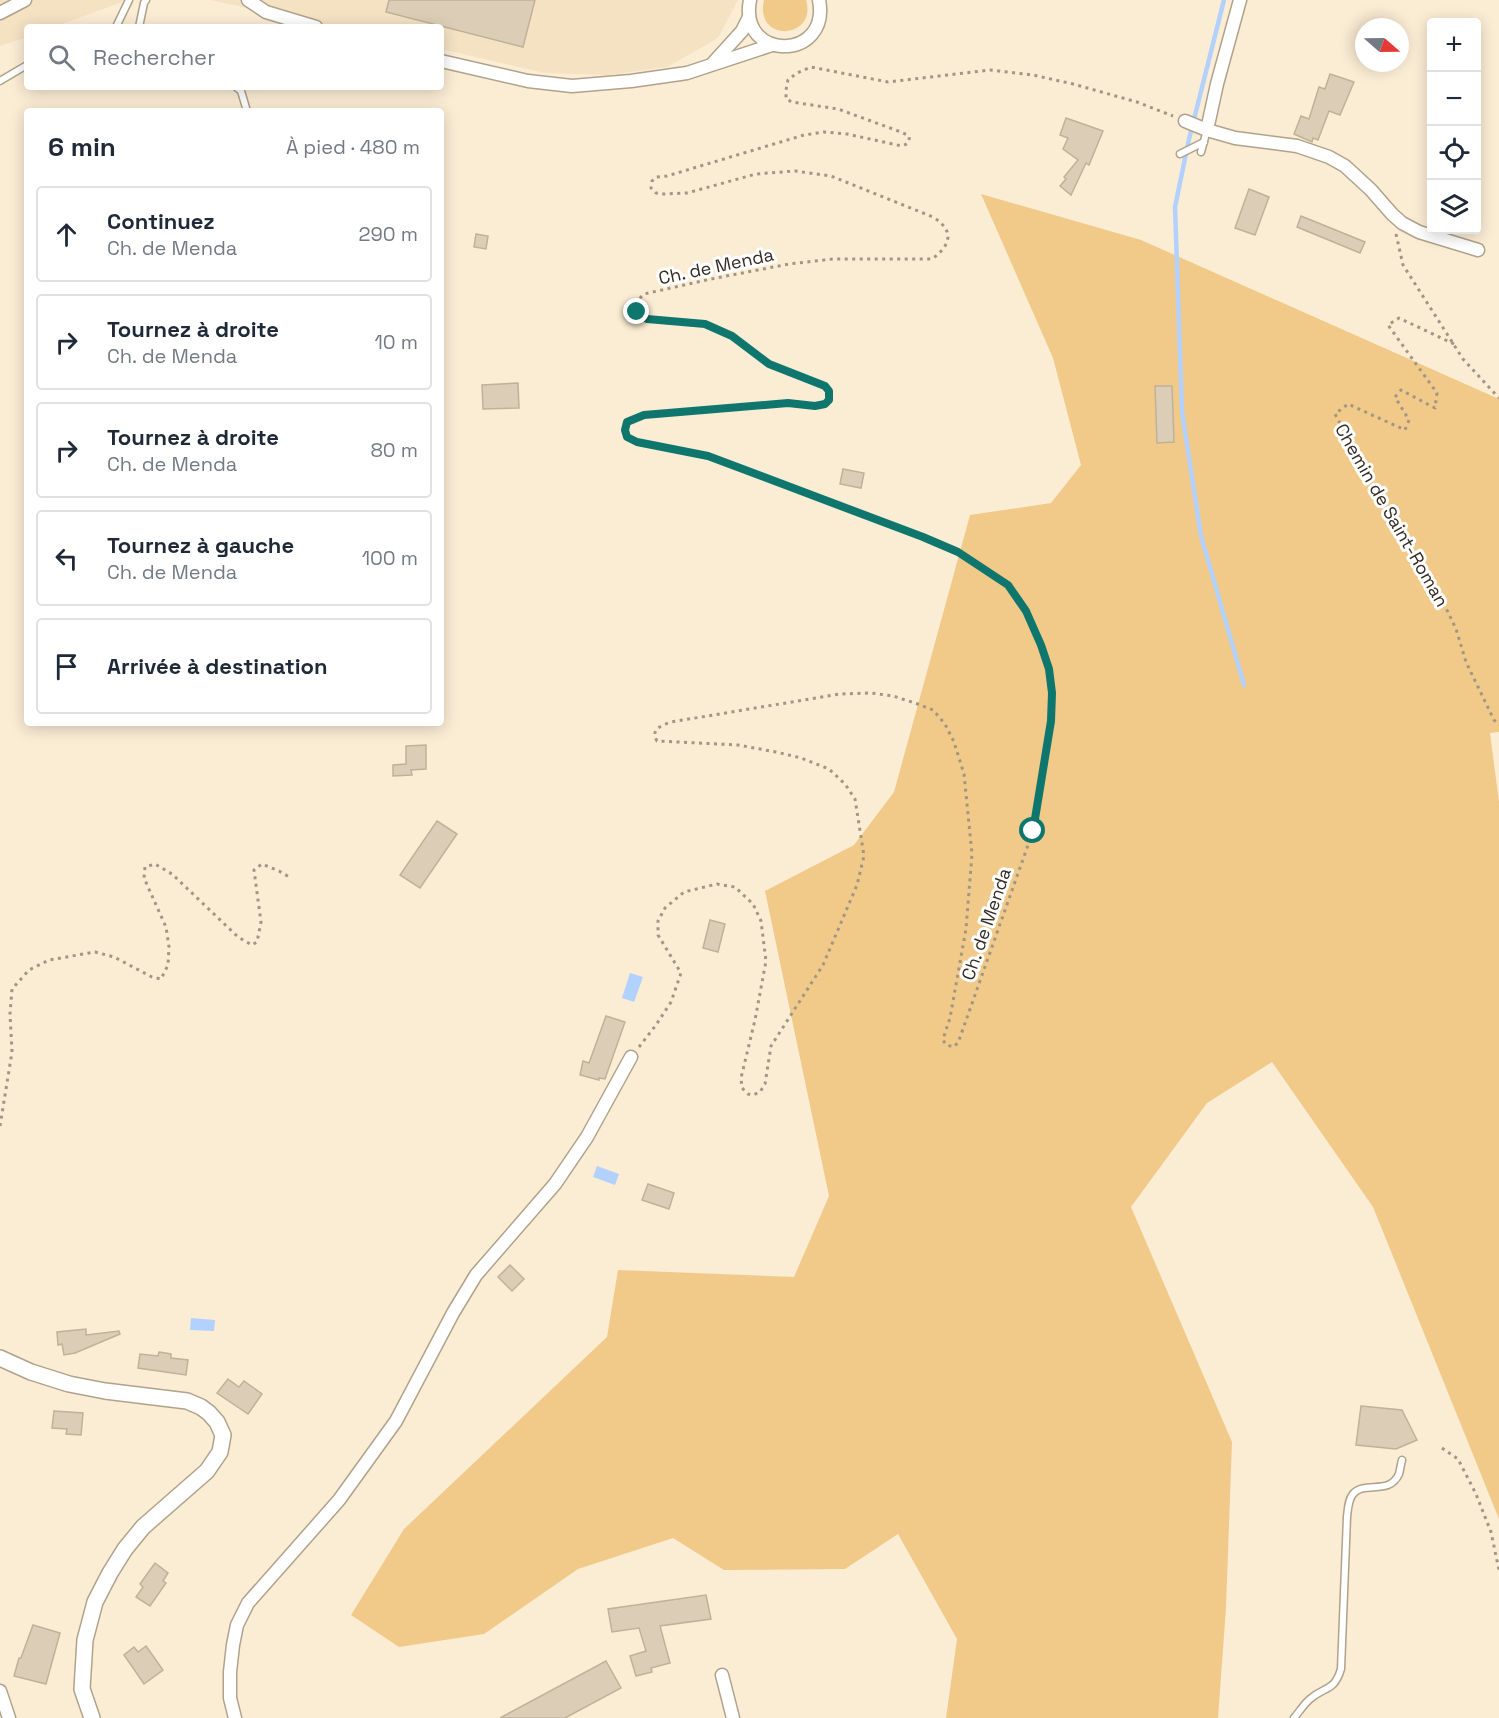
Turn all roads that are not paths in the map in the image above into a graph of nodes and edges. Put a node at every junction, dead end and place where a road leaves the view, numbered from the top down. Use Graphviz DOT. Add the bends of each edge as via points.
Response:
graph roads {
  1 [pos="25,0"];
  2 [pos="129,0"];
  3 [pos="146,0"];
  4 [pos="248,0"];
  5 [pos="819,0"];
  6 [pos="1240,0"];
  7 [pos="747,6"];
  8 [pos="0,13"];
  9 [pos="117,24"];
  10 [pos="140,24"];
  11 [pos="305,24"];
  12 [pos="772,45"];
  13 [pos="444,62"];
  14 [pos="712,64"];
  15 [pos="24,67"];
  16 [pos="0,81"];
  17 [pos="240,90"];
  18 [pos="246,108"];
  19 [pos="1185,122"];
  20 [pos="1202,136"];
  21 [pos="1201,152"];
  22 [pos="1180,154"];
  23 [pos="1478,250"];
  24 [pos="631,1057"];
  25 [pos="0,1358"];
  26 [pos="1402,1460"];
  27 [pos="722,1675"];
  28 [pos="0,1692"];
  29 [pos="9,1718"];
  30 [pos="92,1718"];
  31 [pos="235,1718"];
  32 [pos="733,1718"];
  33 [pos="1294,1718"];
  1 -- 8 [label="street"];
  2 -- 9 [label="lane"];
  3 -- 10 [label="lane"];
  4 -- 11 [label="street" via="266,12"];
  5 -- 12 [label="street" via="818,23 813,33 794,46"];
  6 -- 20 [label="street"];
  7 -- 12 [label="street" via="757,34"];
  7 -- 14 [label="street" via="742,31"];
  12 -- 14 [label="street"];
  13 -- 14 [label="street" via="528,81 572,86 687,73"];
  15 -- 16 [label="lane"];
  17 -- 18 [label="lane"];
  19 -- 20 [label="street"];
  20 -- 21 [label="lane"];
  20 -- 22 [label="lane"];
  20 -- 23 [label="street" via="1297,146 1329,157 1345,166 1402,223"];
  24 -- 31 [label="street" via="587,1137 555,1184 476,1275 396,1420 339,1500 248,1603 233,1645 230,1698"];
  25 -- 30 [label="street" via="69,1384 187,1401 209,1413 223,1435 220,1452 207,1471 143,1527 124,1549 95,1602 85,1640 82,1689"];
  26 -- 33 [label="lane" via="1391,1484 1363,1488 1354,1492 1350,1500 1341,1669 1337,1681 1310,1699"];
  27 -- 32 [label="street"];
  28 -- 29 [label="street"];
}
